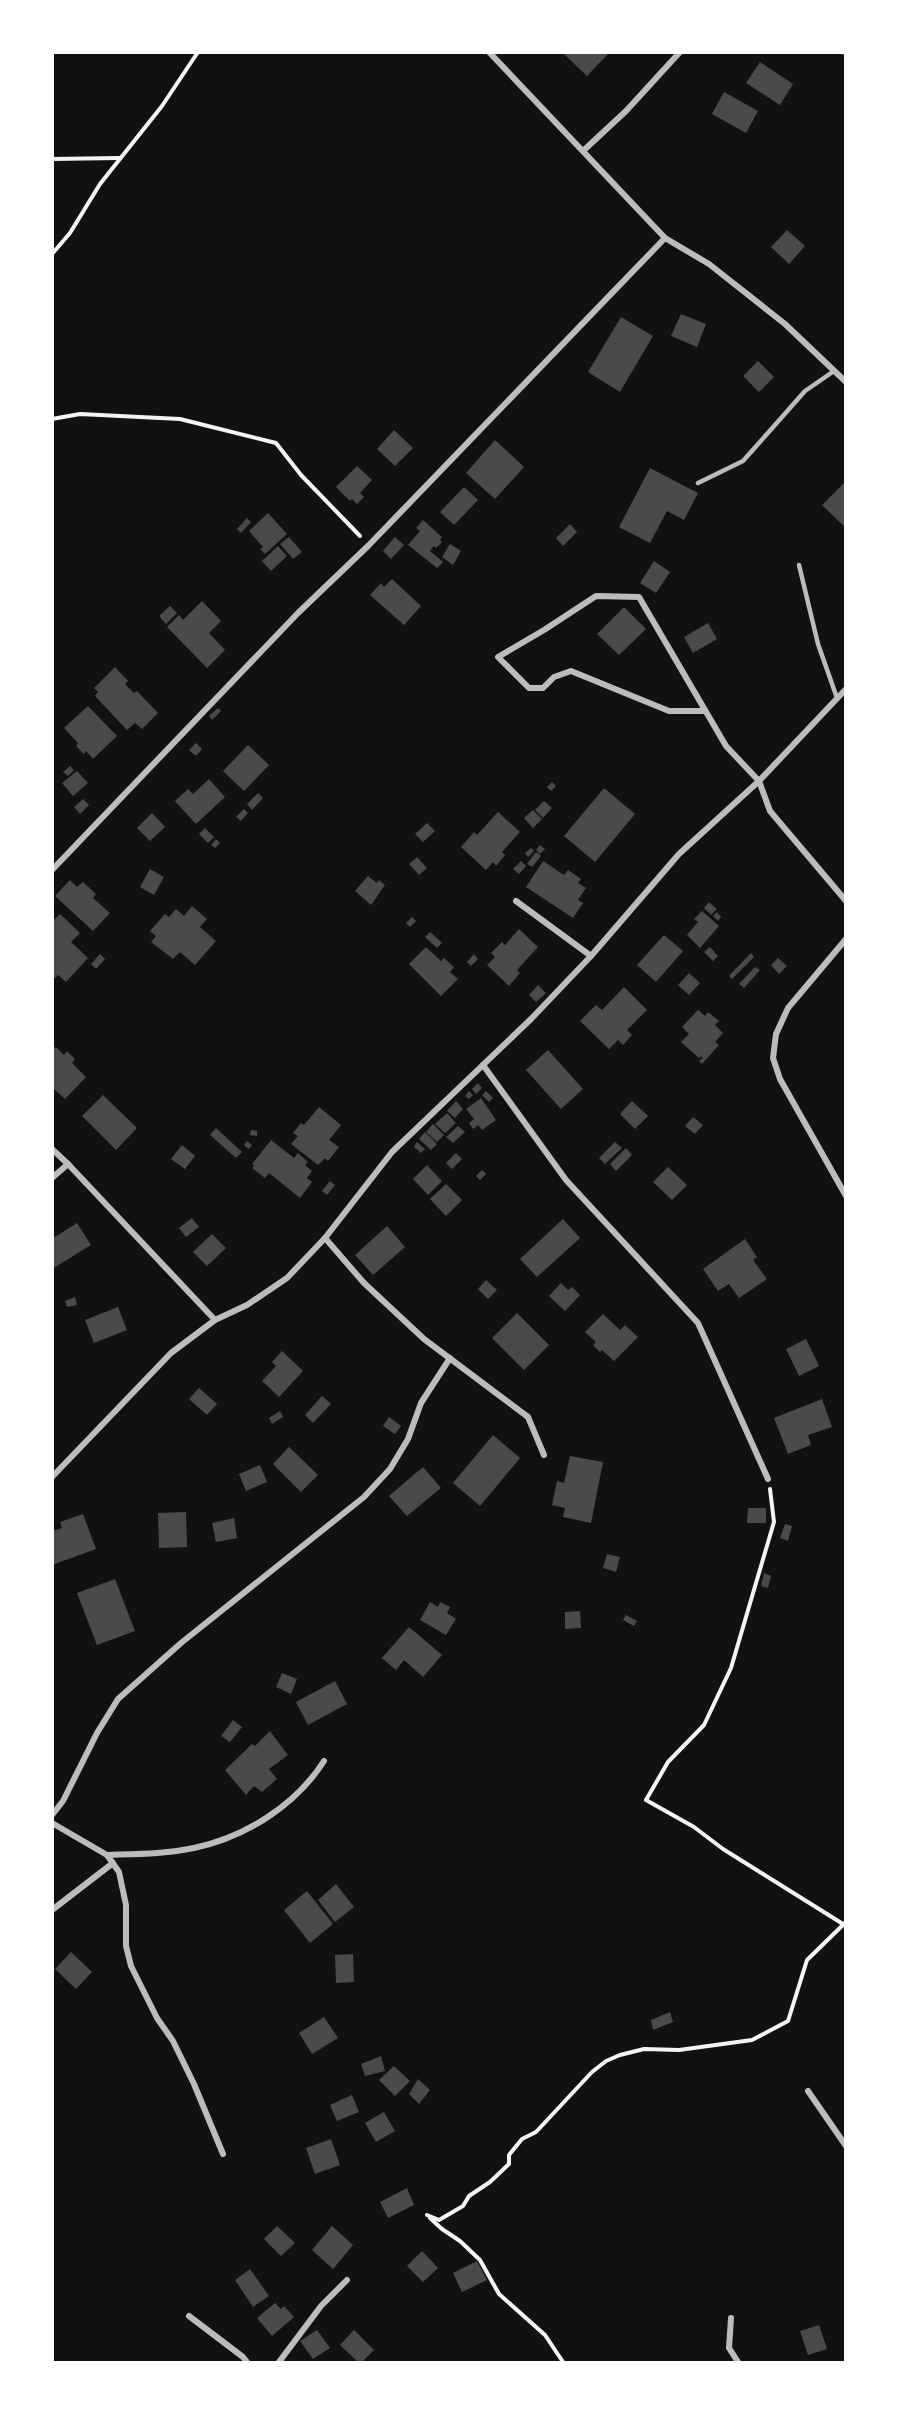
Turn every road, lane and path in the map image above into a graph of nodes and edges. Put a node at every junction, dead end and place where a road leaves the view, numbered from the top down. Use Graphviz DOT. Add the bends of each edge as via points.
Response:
graph roads {
  1 [pos="198,52"];
  2 [pos="489,52"];
  3 [pos="680,52"];
  4 [pos="583,151"];
  5 [pos="120,158"];
  6 [pos="52,159"];
  7 [pos="665,238"];
  8 [pos="52,254"];
  9 [pos="834,370"];
  10 [pos="846,382"];
  11 [pos="52,419"];
  12 [pos="698,483"];
  13 [pos="369,545"];
  14 [pos="799,566"];
  15 [pos="846,689"];
  16 [pos="837,698"];
  17 [pos="705,711"];
  18 [pos="759,781"];
  19 [pos="52,870"];
  20 [pos="516,901"];
  21 [pos="846,901"];
  22 [pos="846,939"];
  23 [pos="591,956"];
  24 [pos="483,1065"];
  25 [pos="52,1149"];
  26 [pos="68,1164"];
  27 [pos="52,1178"];
  28 [pos="846,1196"];
  29 [pos="325,1238"];
  30 [pos="215,1320"];
  31 [pos="450,1358"];
  32 [pos="544,1455"];
  33 [pos="52,1477"];
  34 [pos="768,1479"];
  35 [pos="324,1761"];
  36 [pos="52,1815"];
  37 [pos="52,1823"];
  38 [pos="107,1855"];
  39 [pos="113,1863"];
  40 [pos="52,1910"];
  41 [pos="844,1923"];
  42 [pos="808,2091"];
  43 [pos="846,2146"];
  44 [pos="223,2154"];
  45 [pos="347,2280"];
  46 [pos="189,2316"];
  47 [pos="731,2318"];
  48 [pos="247,2362"];
  49 [pos="279,2362"];
  50 [pos="563,2362"];
  51 [pos="738,2362"];
  1 -- 5 [label="path" via="162,106"];
  2 -- 4 [label="street"];
  3 -- 4 [label="street"];
  4 -- 7 [label="street"];
  5 -- 6 [label="path"];
  5 -- 8 [label="path"];
  7 -- 9 [label="street" via="710,264 785,324"];
  7 -- 13 [label="street"];
  9 -- 10 [label="street"];
  9 -- 12 [label="lane" via="805,392 742,461"];
  11 -- 13 [label="path" via="80,414 180,419 276,443 301,475"];
  13 -- 19 [label="street" via="298,613"];
  14 -- 16 [label="lane" via="818,644"];
  15 -- 16 [label="street"];
  16 -- 18 [label="street"];
  17 -- 17 [label="street" via="669,711 571,671 554,677 543,688 529,688 498,657 596,597 639,597"];
  17 -- 18 [label="street" via="726,746"];
  18 -- 21 [label="street" via="770,811"];
  18 -- 23 [label="street" via="679,855"];
  20 -- 23 [label="street"];
  22 -- 28 [label="street" via="788,1008 776,1034 773,1058 780,1079"];
  23 -- 24 [label="street"];
  24 -- 29 [label="street" via="392,1152"];
  24 -- 34 [label="street" via="566,1180 698,1323"];
  25 -- 26 [label="street"];
  26 -- 27 [label="street"];
  26 -- 30 [label="street"];
  29 -- 30 [label="street" via="287,1278 247,1305"];
  29 -- 31 [label="street" via="364,1283"];
  30 -- 33 [label="street" via="157,1367"];
  31 -- 32 [label="street" via="528,1417"];
  31 -- 36 [label="street" via="421,1403 396,1459 364,1497 118,1699"];
  34 -- 41 [label="path" via="774,1522 731,1668 704,1725 668,1762 646,1800"];
  35 -- 38 [label="street" via="297,1795 260,1822 231,1836 194,1848"];
  37 -- 38 [label="street"];
  38 -- 39 [label="street"];
  39 -- 40 [label="street"];
  39 -- 44 [label="street" via="119,1872 126,1905 126,1946 131,1966 173,2041"];
  41 -- 50 [label="path" via="807,1960 788,2021 752,2040 644,2049 606,2061 537,2132 522,2139 509,2155 509,2164 469,2196 463,2206 439,2220 427,2215 480,2260 499,2294 545,2335"];
  42 -- 43 [label="street"];
  45 -- 49 [label="street" via="321,2306"];
  46 -- 48 [label="street"];
  47 -- 51 [label="street" via="729,2348"];
}
